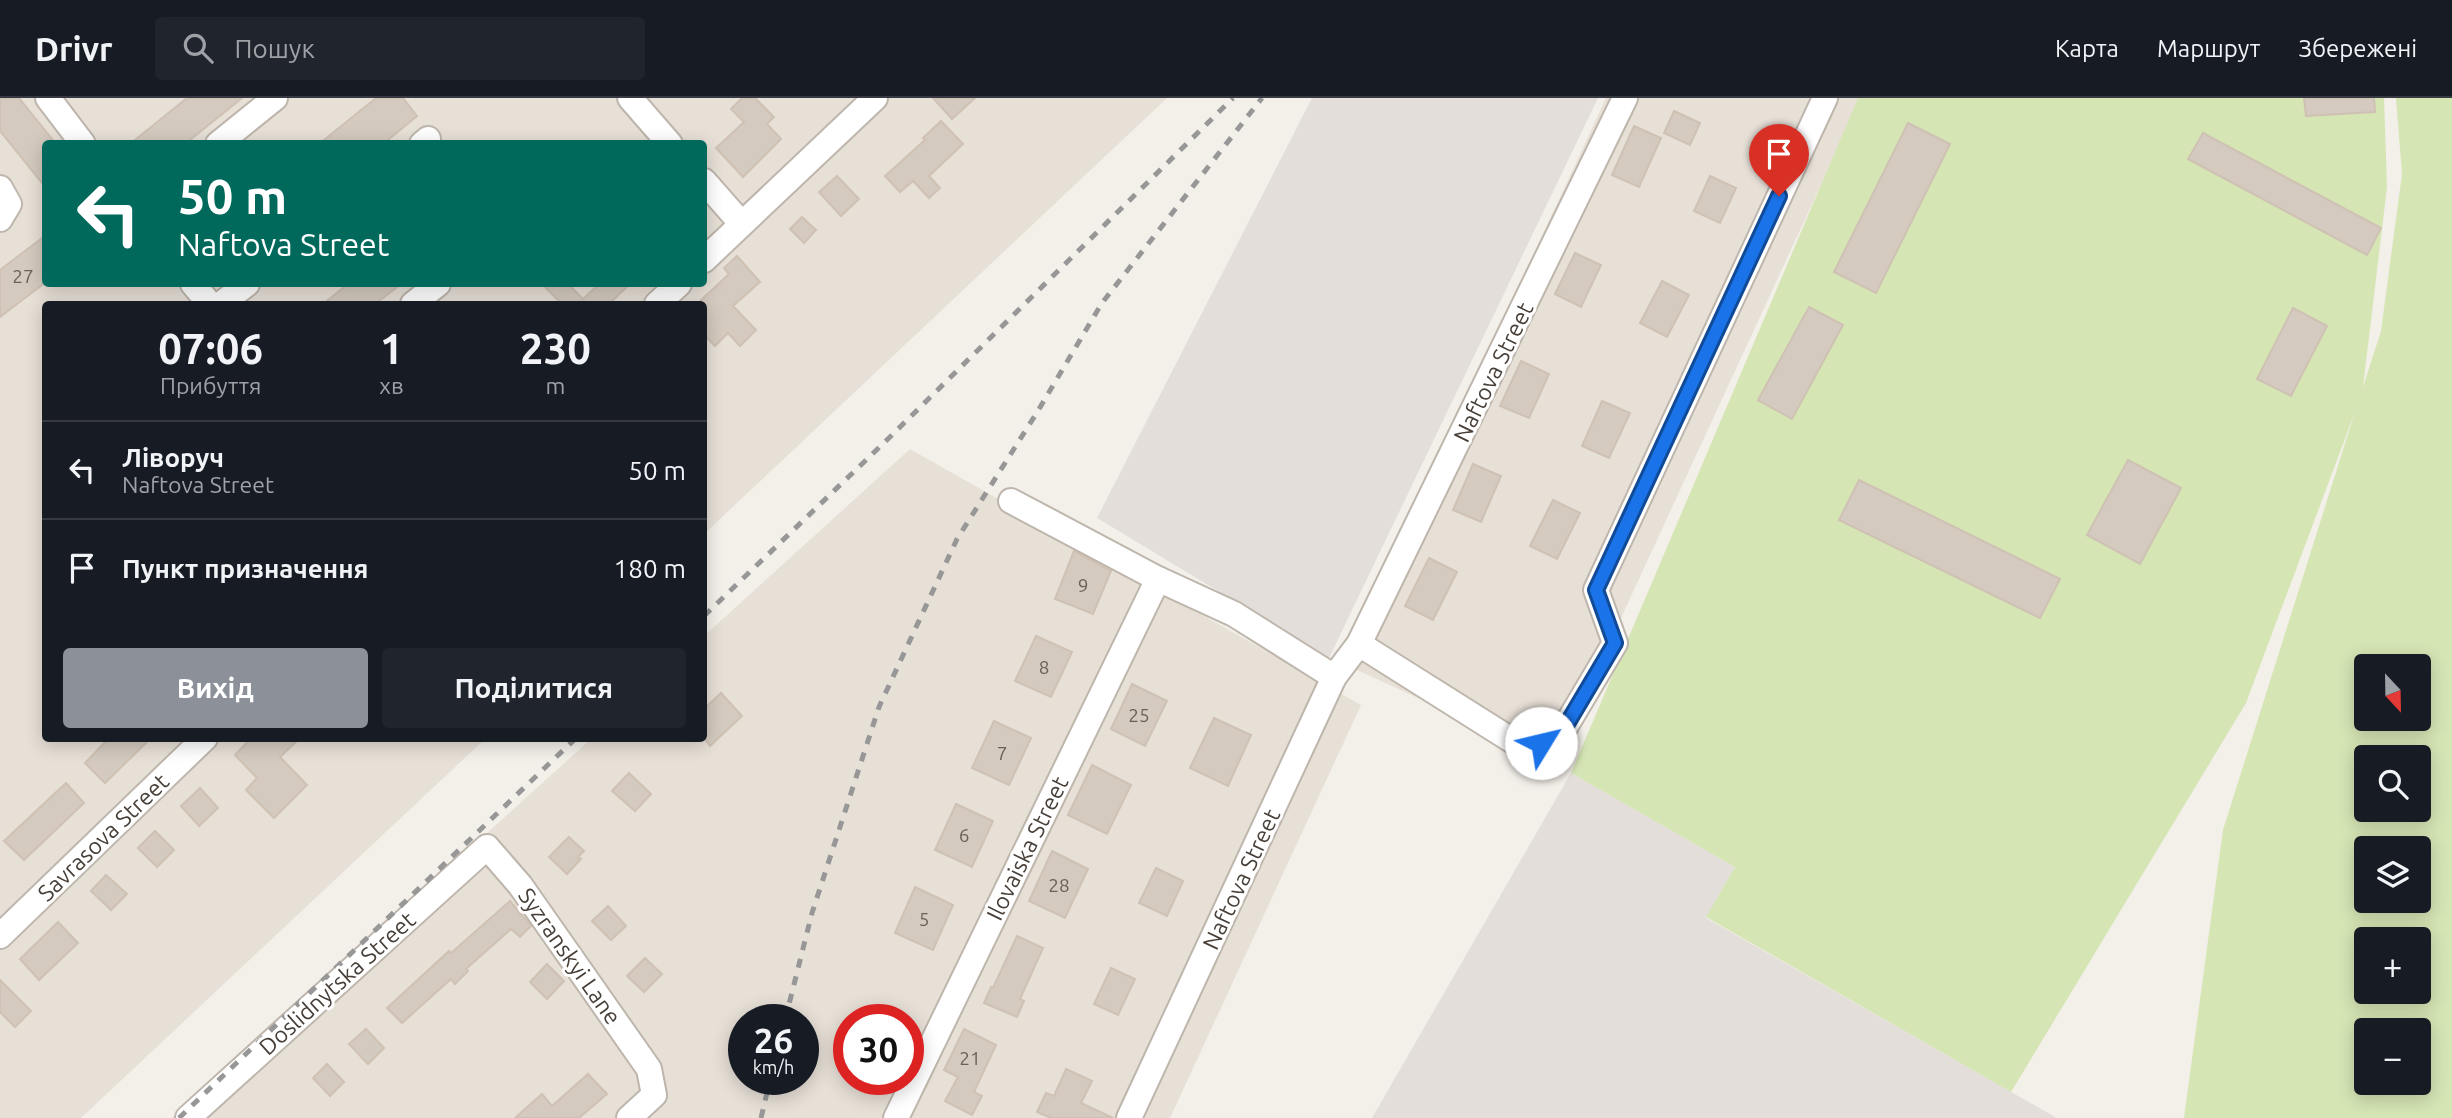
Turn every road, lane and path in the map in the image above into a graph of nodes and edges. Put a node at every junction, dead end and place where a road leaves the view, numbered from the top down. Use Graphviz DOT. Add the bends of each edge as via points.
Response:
graph roads {
  1 [pos="48,98"];
  2 [pos="275,98"];
  3 [pos="630,98"];
  4 [pos="875,98"];
  5 [pos="1625,98"];
  6 [pos="1825,98"];
  7 [pos="80,140"];
  8 [pos="223,140"];
  9 [pos="667,140"];
  10 [pos="707,184"];
  11 [pos="0,188"];
  12 [pos="0,219"];
  13 [pos="741,223"];
  14 [pos="707,257"];
  15 [pos="196,287"];
  16 [pos="243,287"];
  17 [pos="434,287"];
  18 [pos="676,287"];
  19 [pos="207,301"];
  20 [pos="225,301"];
  21 [pos="417,301"];
  22 [pos="660,301"];
  23 [pos="1011,501"];
  24 [pos="1158,579"];
  25 [pos="1359,644"];
  26 [pos="1334,677"];
  27 [pos="201,742"];
  28 [pos="487,847"];
  29 [pos="0,936"];
  30 [pos="188,1118"];
  31 [pos="629,1118"];
  32 [pos="897,1118"];
  33 [pos="1129,1118"];
  1 -- 7 [label="street"];
  2 -- 8 [label="street"];
  3 -- 9 [label="street"];
  4 -- 13 [label="street"];
  5 -- 25 [label="street, Naftova Street"];
  6 -- 25 [label="street" via="1596,590 1615,643 1558,739 1524,748"];
  10 -- 13 [label="street"];
  11 -- 12 [label="street" via="9,204"];
  13 -- 14 [label="street"];
  15 -- 19 [label="street"];
  16 -- 20 [label="street"];
  17 -- 21 [label="street"];
  18 -- 22 [label="street"];
  23 -- 24 [label="street"];
  24 -- 26 [label="street" via="1234,614"];
  24 -- 32 [label="street, Ilovaiska Street"];
  25 -- 26 [label="street, Naftova Street"];
  26 -- 33 [label="street, Naftova Street"];
  27 -- 29 [label="street, Savrasova Street"];
  28 -- 30 [label="street, Doslidnytska Street"];
  28 -- 31 [label="street, Syzranskyi Lane" via="520,885 649,1069 654,1096"];
}
